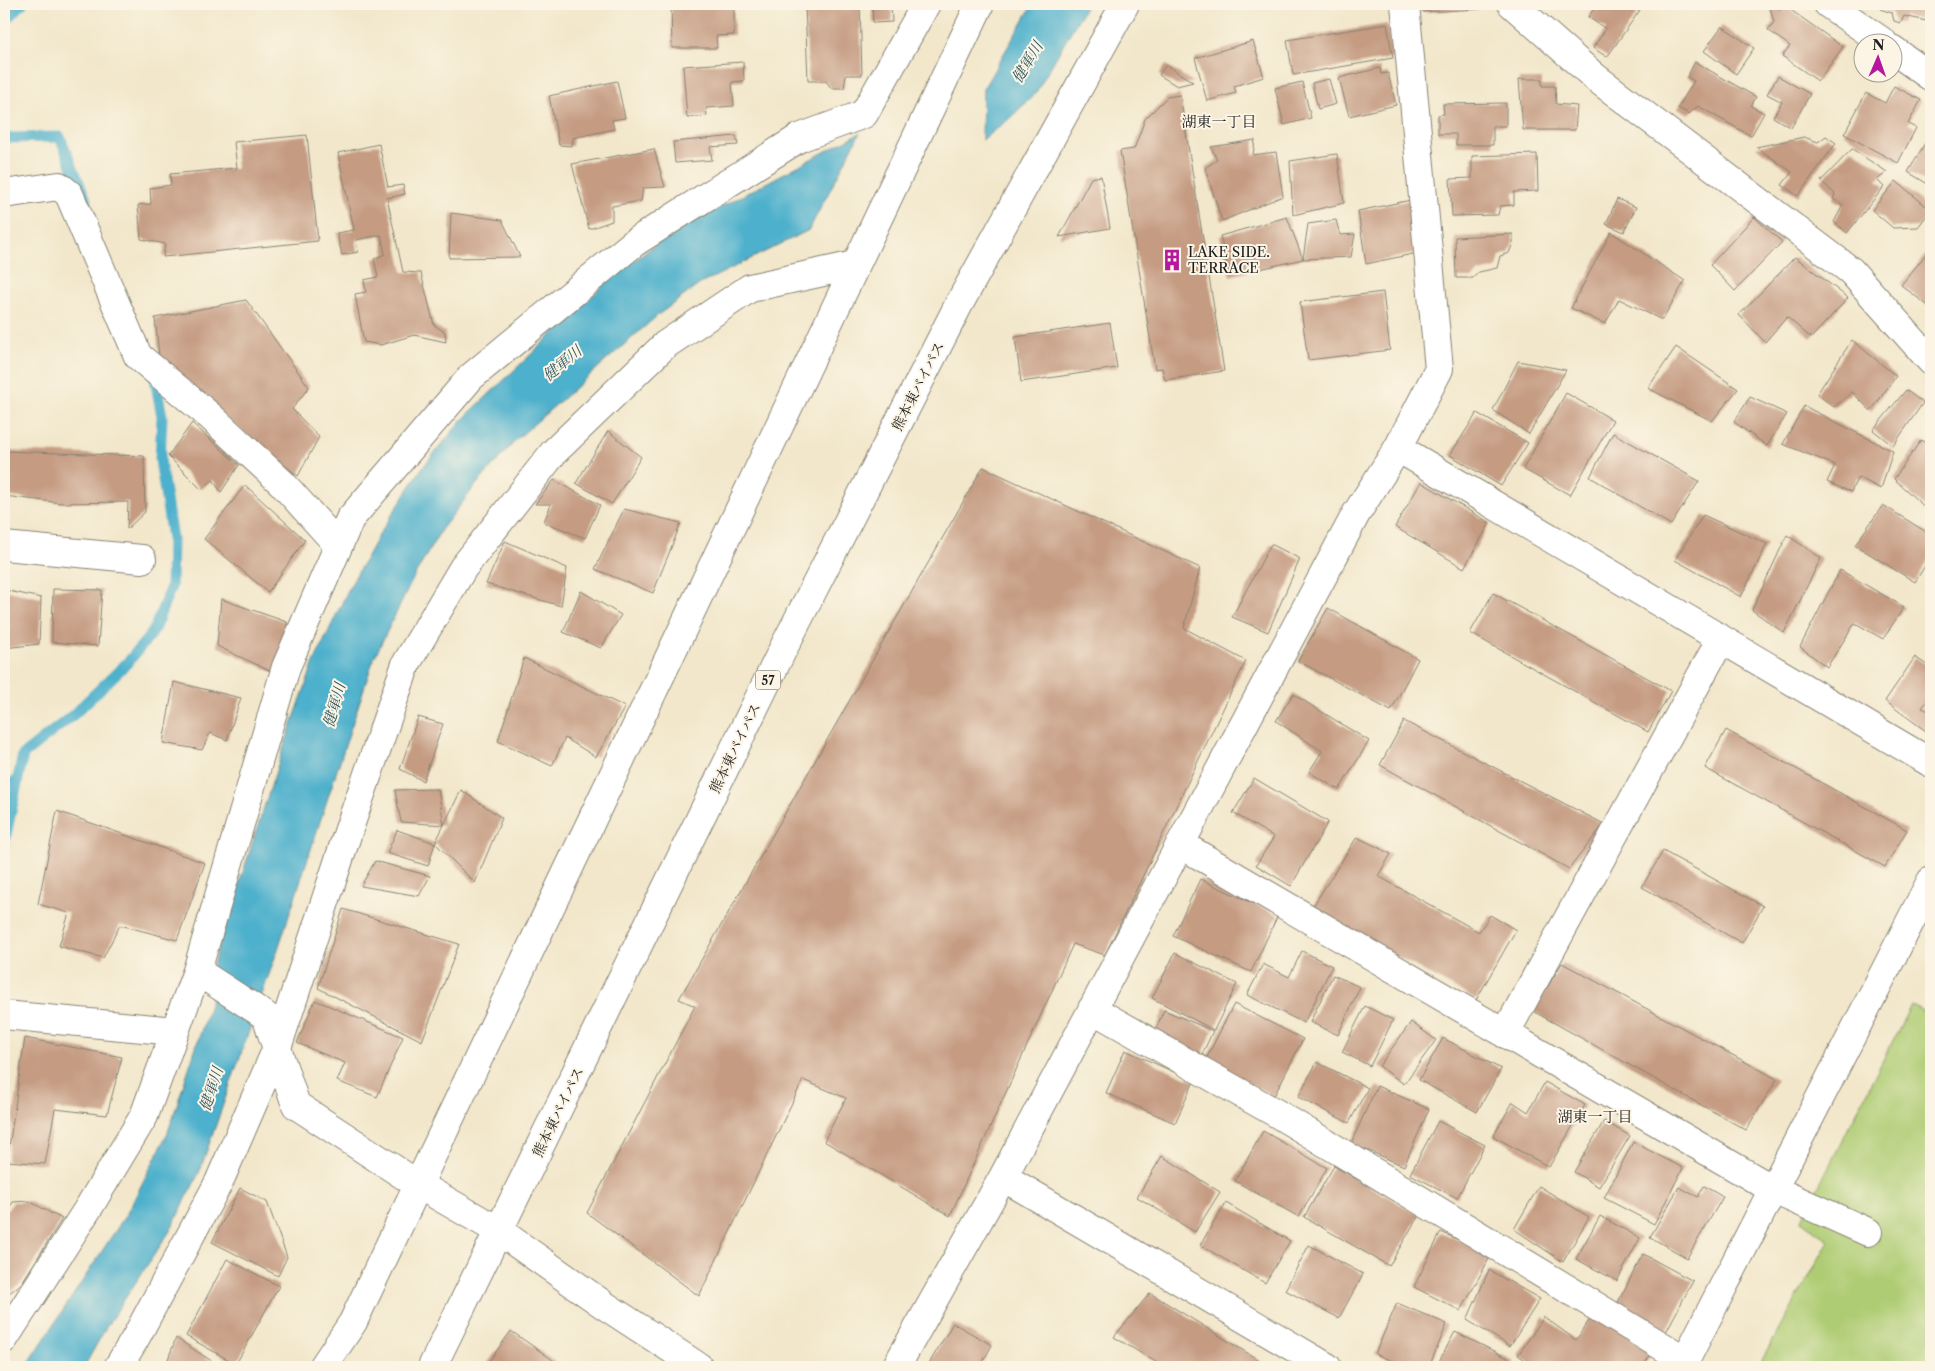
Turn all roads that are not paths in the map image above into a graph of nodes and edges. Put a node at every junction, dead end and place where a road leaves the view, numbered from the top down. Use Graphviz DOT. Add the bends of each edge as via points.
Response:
graph roads {
  1 [pos="926,4"];
  2 [pos="980,4"];
  3 [pos="1125,4"];
  4 [pos="1405,4"];
  5 [pos="1512,4"];
  6 [pos="1828,4"];
  7 [pos="1869,32"];
  8 [pos="1902,57"];
  9 [pos="1931,77"];
  10 [pos="4,194"];
  11 [pos="855,265"];
  12 [pos="1931,361"];
  13 [pos="1398,448"];
  14 [pos="338,545"];
  15 [pos="4,546"];
  16 [pos="142,559"];
  17 [pos="1720,639"];
  18 [pos="1931,763"];
  19 [pos="1180,844"];
  20 [pos="1931,881"];
  21 [pos="197,971"];
  22 [pos="1092,1009"];
  23 [pos="4,1015"];
  24 [pos="175,1031"];
  25 [pos="1505,1034"];
  26 [pos="277,1048"];
  27 [pos="1003,1177"];
  28 [pos="417,1184"];
  29 [pos="1774,1190"];
  30 [pos="499,1231"];
  31 [pos="1868,1232"];
  32 [pos="4,1339"];
  33 [pos="1684,1364"];
  34 [pos="118,1367"];
  35 [pos="323,1367"];
  36 [pos="432,1367"];
  37 [pos="700,1367"];
  38 [pos="896,1367"];
  39 [pos="1327,1367"];
  1 -- 14 [label="main road" via="864,114 799,138 635,242 471,377 350,519"];
  2 -- 11 [label="main road"];
  3 -- 30 [label="main road, 熊本東バイパス / 57" via="959,304 782,651"];
  4 -- 13 [label="main road" via="1439,369"];
  5 -- 12 [label="main road" via="1596,78 1851,271"];
  6 -- 7 [label="main road"];
  8 -- 9 [label="main road"];
  10 -- 14 [label="main road" via="59,186 69,194 138,356 210,416 282,483"];
  11 -- 26 [label="main road" via="750,288 665,344 554,452 463,568 406,664"];
  11 -- 28 [label="main road"];
  13 -- 17 [label="main road"];
  13 -- 19 [label="main road" via="1356,514"];
  14 -- 21 [label="main road" via="286,667"];
  15 -- 16 [label="main road"];
  17 -- 18 [label="main road"];
  17 -- 25 [label="main road"];
  19 -- 22 [label="main road"];
  19 -- 25 [label="main road"];
  20 -- 29 [label="main road"];
  21 -- 24 [label="main road"];
  21 -- 26 [label="main road" via="266,1016"];
  22 -- 27 [label="main road"];
  22 -- 33 [label="main road" via="1276,1113"];
  23 -- 24 [label="main road"];
  24 -- 32 [label="main road" via="144,1116"];
  25 -- 29 [label="main road"];
  26 -- 28 [label="main road" via="296,1105"];
  26 -- 34 [label="main road" via="219,1182"];
  27 -- 38 [label="main road"];
  27 -- 39 [label="main road"];
  28 -- 30 [label="main road"];
  28 -- 35 [label="main road" via="353,1322"];
  29 -- 31 [label="main road"];
  29 -- 33 [label="main road"];
  30 -- 36 [label="main road, 熊本東バイパス / 57"];
  30 -- 37 [label="main road"];
}
